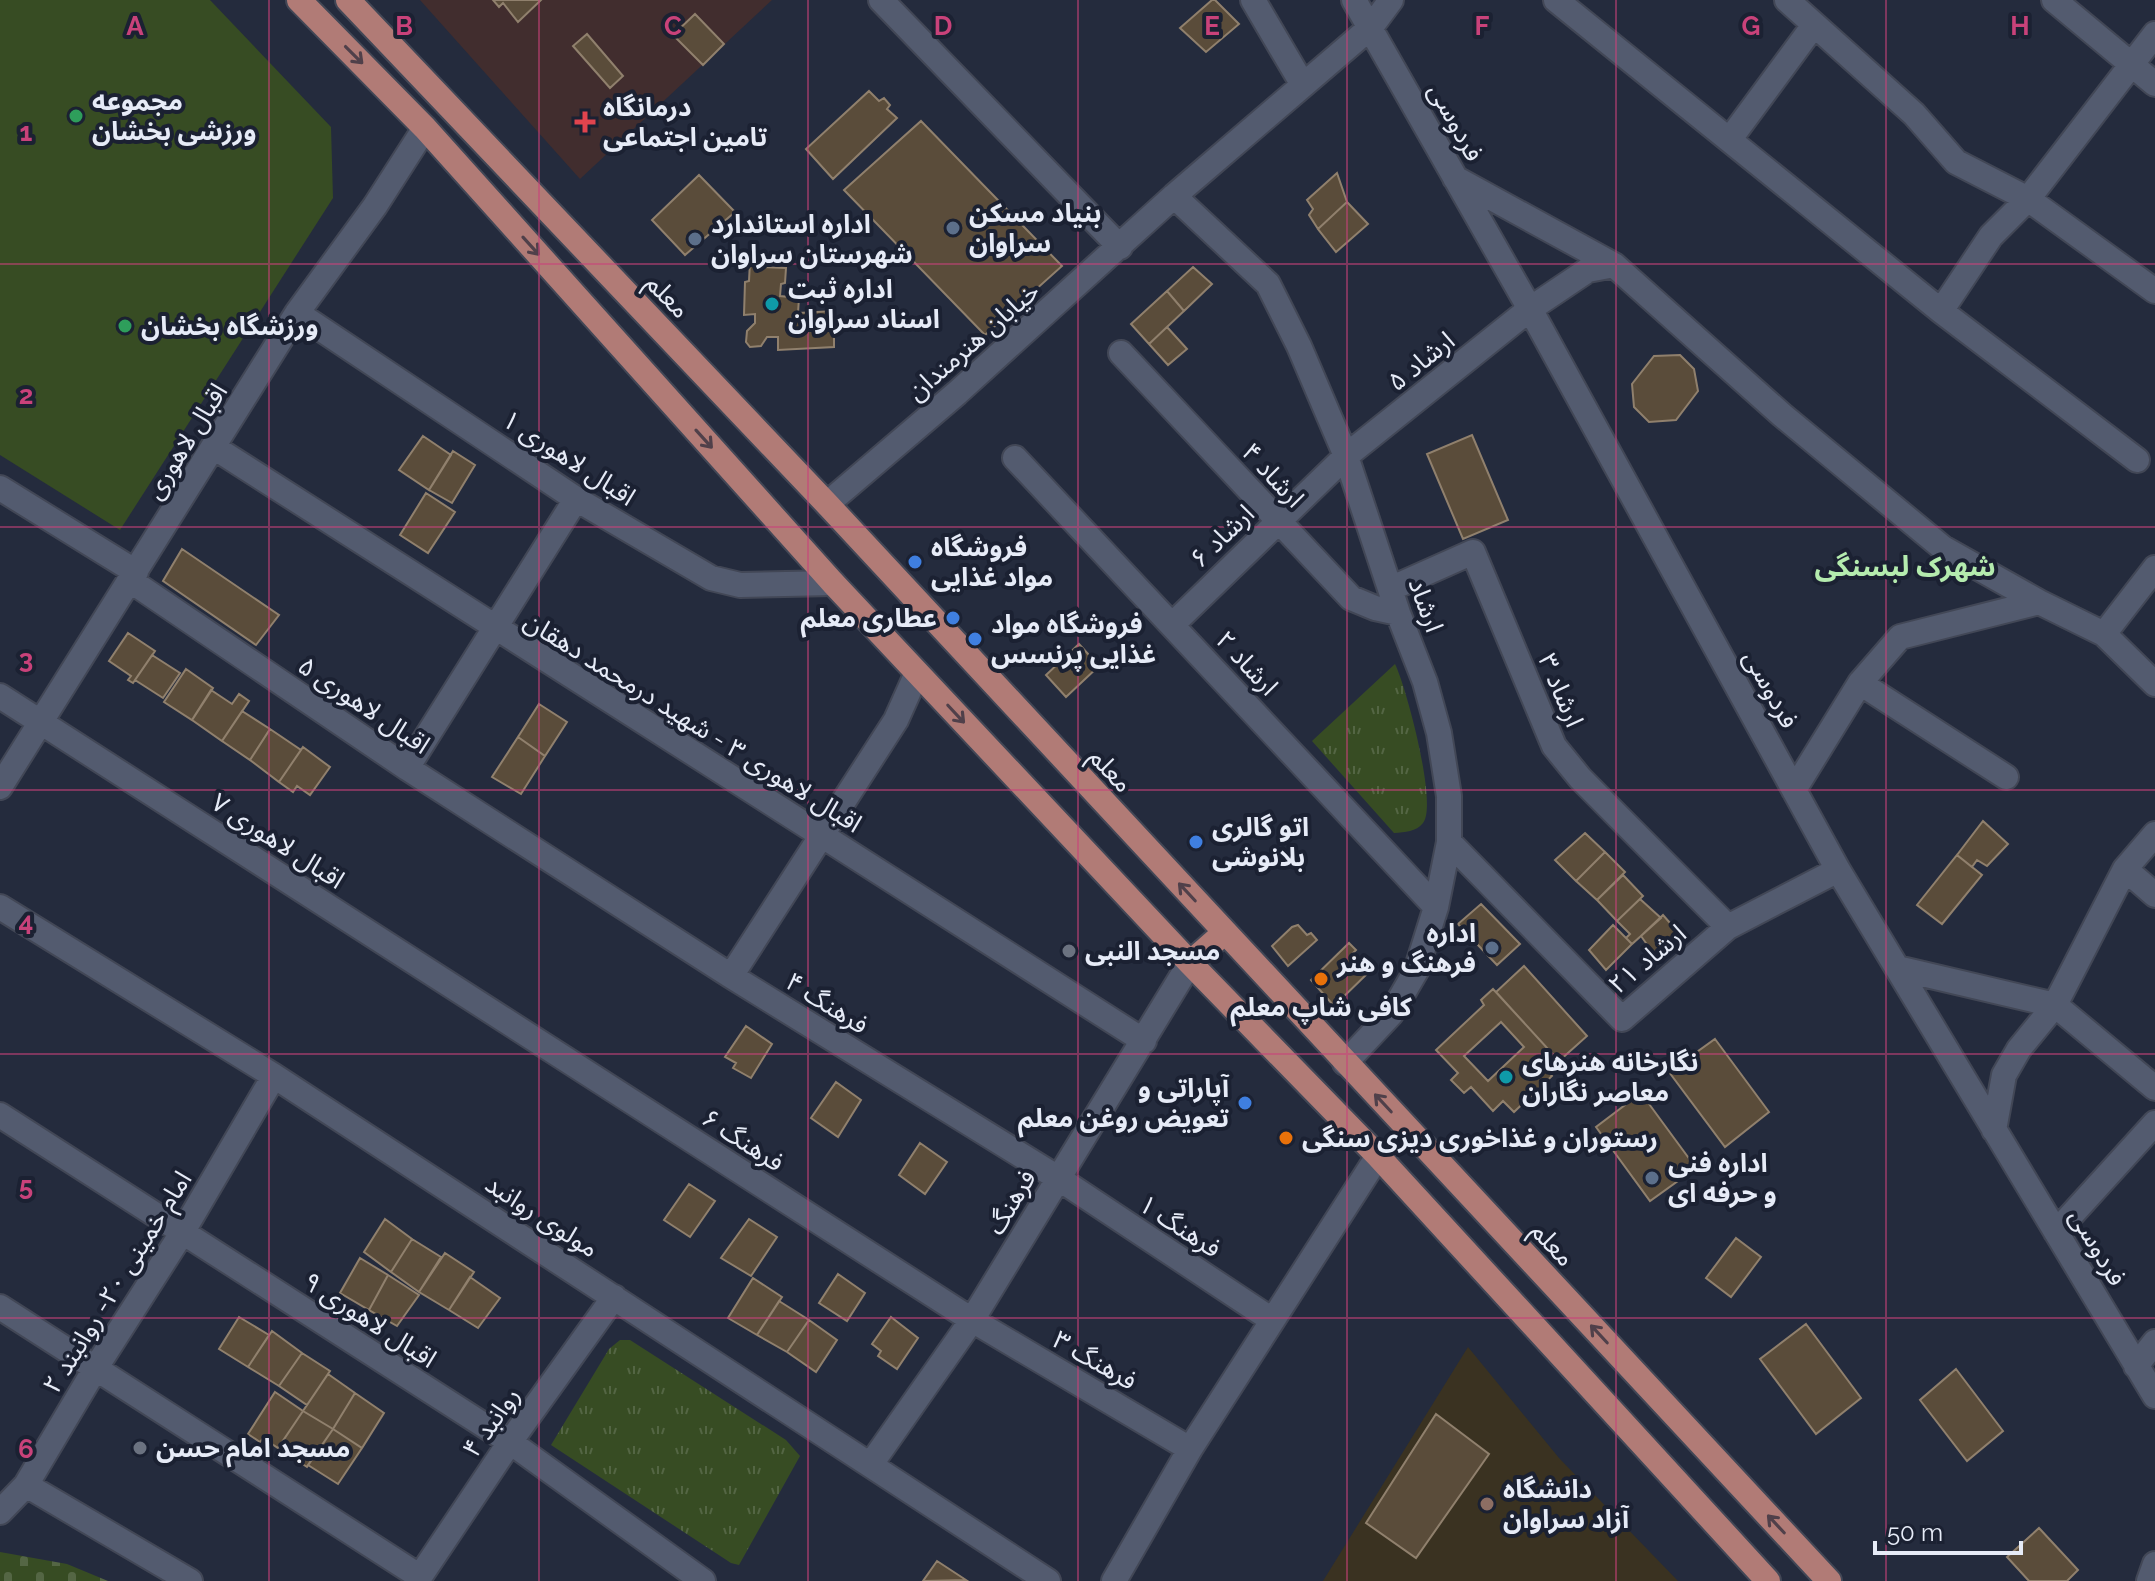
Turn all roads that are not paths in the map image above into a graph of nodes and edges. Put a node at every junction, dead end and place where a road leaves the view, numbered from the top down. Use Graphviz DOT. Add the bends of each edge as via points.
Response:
graph roads {
  1 [pos="299,0"];
  2 [pos="348,0"];
  3 [pos="881,0"];
  4 [pos="1253,0"];
  5 [pos="1354,0"];
  6 [pos="1391,0"];
  7 [pos="1556,0"];
  8 [pos="1787,0"];
  9 [pos="2054,0"];
  10 [pos="1814,25"];
  11 [pos="1371,27"];
  12 [pos="2155,34"];
  13 [pos="2133,64"];
  14 [pos="2155,84"];
  15 [pos="1303,85"];
  16 [pos="425,128"];
  17 [pos="1730,139"];
  18 [pos="1455,178"];
  19 [pos="1174,196"];
  20 [pos="2028,199"];
  21 [pos="1120,247"];
  22 [pos="1614,265"];
  23 [pos="2155,291"];
  24 [pos="1530,309"];
  25 [pos="1941,311"];
  26 [pos="297,313"];
  27 [pos="1121,353"];
  28 [pos="215,448"];
  29 [pos="1346,456"];
  30 [pos="1015,458"];
  31 [pos="2137,460"];
  32 [pos="0,488"];
  33 [pos="576,499"];
  34 [pos="827,504"];
  35 [pos="1277,522"];
  36 [pos="2155,568"];
  37 [pos="133,576"];
  38 [pos="833,583"];
  39 [pos="1390,589"];
  40 [pos="2039,602"];
  41 [pos="1398,613"];
  42 [pos="1173,624"];
  43 [pos="494,628"];
  44 [pos="2104,634"];
  45 [pos="917,673"];
  46 [pos="1860,683"];
  47 [pos="2155,684"];
  48 [pos="0,696"];
  49 [pos="42,722"];
  50 [pos="407,768"];
  51 [pos="2006,777"];
  52 [pos="0,787"];
  53 [pos="1794,790"];
  54 [pos="2155,834"];
  55 [pos="820,835"];
  56 [pos="1449,842"];
  57 [pos="2125,869"];
  58 [pos="1838,870"];
  59 [pos="569,872"];
  60 [pos="2155,895"];
  61 [pos="0,907"];
  62 [pos="1436,907"];
  63 [pos="1728,927"];
  64 [pos="1224,933"];
  65 [pos="1190,963"];
  66 [pos="1897,968"];
  67 [pos="731,976"];
  68 [pos="2055,1005"];
  69 [pos="485,1007"];
  70 [pos="1144,1041"];
  71 [pos="1345,1063"];
  72 [pos="274,1076"];
  73 [pos="2155,1088"];
  74 [pos="0,1115"];
  75 [pos="2155,1123"];
  76 [pos="1994,1130"];
  77 [pos="1378,1156"];
  78 [pos="1058,1178"];
  79 [pos="2056,1232"];
  80 [pos="182,1233"];
  81 [pos="614,1297"];
  82 [pos="0,1307"];
  83 [pos="972,1320"];
  84 [pos="1272,1320"];
  85 [pos="2155,1342"];
  86 [pos="2136,1366"];
  87 [pos="95,1369"];
  88 [pos="2155,1396"];
  89 [pos="510,1442"];
  90 [pos="1190,1449"];
  91 [pos="871,1464"];
  92 [pos="26,1485"];
  93 [pos="0,1512"];
  94 [pos="2155,1564"];
  95 [pos="418,1579"];
  96 [pos="190,1581"];
  97 [pos="703,1581"];
  98 [pos="1048,1581"];
  99 [pos="1114,1581"];
  100 [pos="1768,1581"];
  101 [pos="1829,1581"];
  102 [pos="2149,1581"];
  1 -- 16 [label="main road, one-way"];
  2 -- 34 [label="main road, معلم"];
  3 -- 21 [label="street"];
  4 -- 15 [label="street"];
  5 -- 11 [label="street, فردوسی"];
  6 -- 11 [label="street, خیابان هنرمندان"];
  7 -- 17 [label="street"];
  8 -- 10 [label="street"];
  9 -- 13 [label="street"];
  10 -- 17 [label="street"];
  10 -- 20 [label="street" via="1914,114 1956,162"];
  11 -- 15 [label="street, خیابان هنرمندان"];
  11 -- 18 [label="street, فردوسی"];
  12 -- 13 [label="street"];
  13 -- 14 [label="street"];
  13 -- 20 [label="street"];
  15 -- 19 [label="street, خیابان هنرمندان"];
  16 -- 26 [label="street, اقبال لاهوری"];
  16 -- 38 [label="main road, one-way"];
  17 -- 25 [label="street"];
  18 -- 22 [label="street"];
  18 -- 24 [label="street, فردوسی"];
  19 -- 21 [label="street, خیابان هنرمندان"];
  19 -- 29 [label="street, ارشاد" via="1268,284"];
  20 -- 23 [label="street"];
  20 -- 25 [label="street" via="1991,236"];
  21 -- 34 [label="street, خیابان هنرمندان"];
  22 -- 24 [label="street, ارشاد ۵" via="1588,270"];
  22 -- 40 [label="street" via="1782,415 1943,548"];
  24 -- 29 [label="street, ارشاد ۵"];
  24 -- 53 [label="street, فردوسی"];
  25 -- 31 [label="street"];
  26 -- 28 [label="street, اقبال لاهوری"];
  26 -- 33 [label="street, اقبال لاهوری ۱"];
  27 -- 35 [label="street, ارشاد ۴"];
  28 -- 37 [label="street, اقبال لاهوری"];
  28 -- 43 [label="street, اقبال لاهوری ۳ - شهید درمحمد دهقان"];
  29 -- 35 [label="street, ارشاد ۶"];
  29 -- 39 [label="street, ارشاد"];
  30 -- 42 [label="street, ارشاد ۲"];
  32 -- 37 [label="street, اقبال لاهوری ۵"];
  33 -- 38 [label="street, اقبال لاهوری ۱" via="711,578 740,585"];
  33 -- 43 [label="street"];
  64 -- 34 [label="main road, معلم, one-way"];
  35 -- 41 [label="street, ارشاد ۴" via="1351,598"];
  35 -- 42 [label="street, ارشاد ۶"];
  36 -- 44 [label="street"];
  37 -- 49 [label="street, اقبال لاهوری"];
  37 -- 50 [label="street, اقبال لاهوری ۵"];
  38 -- 45 [label="main road"];
  39 -- 41 [label="street, ارشاد"];
  39 -- 63 [label="street, ارشاد ۳" via="1473,552 1554,746"];
  40 -- 44 [label="street"];
  40 -- 46 [label="street" via="1900,637"];
  41 -- 56 [label="street, ارشاد" via="1439,733 1449,796"];
  42 -- 62 [label="street, ارشاد ۲"];
  43 -- 50 [label="street"];
  43 -- 55 [label="street, اقبال لاهوری ۳ - شهید درمحمد دهقان"];
  44 -- 47 [label="street"];
  45 -- 55 [label="street" via="896,720"];
  45 -- 65 [label="main road, one-way"];
  46 -- 51 [label="street"];
  46 -- 53 [label="street"];
  48 -- 49 [label="street, اقبال لاهوری ۷"];
  49 -- 52 [label="street, اقبال لاهوری"];
  49 -- 69 [label="street, اقبال لاهوری ۷"];
  50 -- 59 [label="street, اقبال لاهوری ۵"];
  53 -- 58 [label="street, فردوسی"];
  54 -- 57 [label="street"];
  55 -- 67 [label="street"];
  55 -- 70 [label="street, اقبال لاهوری ۳ - شهید درمحمد دهقان"];
  56 -- 62 [label="street, ارشاد"];
  56 -- 63 [label="street, ارشاد ۲۱" via="1622,1019"];
  57 -- 60 [label="street"];
  57 -- 68 [label="street"];
  58 -- 63 [label="street, ارشاد ۲۱"];
  58 -- 66 [label="street, فردوسی"];
  59 -- 67 [label="street, فرهنگ ۴"];
  61 -- 72 [label="street, مولوی روانبد"];
  62 -- 71 [label="street, ارشاد" via="1416,971 1391,1014"];
  64 -- 65 [label="main road"];
  64 -- 71 [label="main road, معلم"];
  65 -- 70 [label="street, فرهنگ"];
  65 -- 77 [label="main road"];
  66 -- 68 [label="street"];
  66 -- 76 [label="street, فردوسی"];
  67 -- 78 [label="street, فرهنگ ۴"];
  68 -- 73 [label="street"];
  68 -- 76 [label="street" via="2004,1075"];
  69 -- 83 [label="street, فرهنگ ۶"];
  70 -- 78 [label="street, فرهنگ"];
  101 -- 71 [label="main road, معلم, one-way"];
  72 -- 80 [label="street, امام خمینی ۲۰- روانبند ۲"];
  72 -- 81 [label="street, مولوی روانبد"];
  74 -- 80 [label="street, اقبال لاهوری ۹"];
  75 -- 79 [label="street"];
  76 -- 79 [label="street, فردوسی"];
  77 -- 84 [label="street"];
  77 -- 100 [label="main road"];
  78 -- 83 [label="street, فرهنگ"];
  78 -- 84 [label="street, فرهنگ ۱"];
  79 -- 86 [label="street, فردوسی"];
  80 -- 87 [label="street, امام خمینی ۲۰- روانبند ۲"];
  80 -- 89 [label="street, اقبال لاهوری ۹"];
  81 -- 89 [label="street, روانبد ۴"];
  81 -- 91 [label="street, مولوی روانبد"];
  82 -- 87 [label="street"];
  83 -- 90 [label="street, فرهنگ ۳"];
  83 -- 91 [label="street, فرهنگ"];
  84 -- 90 [label="street"];
  85 -- 86 [label="street"];
  86 -- 88 [label="street, فردوسی"];
  87 -- 92 [label="street, امام خمینی ۲۰- روانبند ۲"];
  87 -- 95 [label="street"];
  89 -- 95 [label="street, روانبد ۴"];
  89 -- 97 [label="street, اقبال لاهوری ۹"];
  90 -- 99 [label="street"];
  91 -- 98 [label="street, مولوی روانبد"];
  92 -- 93 [label="street, امام خمینی ۲۰- روانبند ۲"];
  92 -- 96 [label="street"];
  94 -- 102 [label="street"];
}
